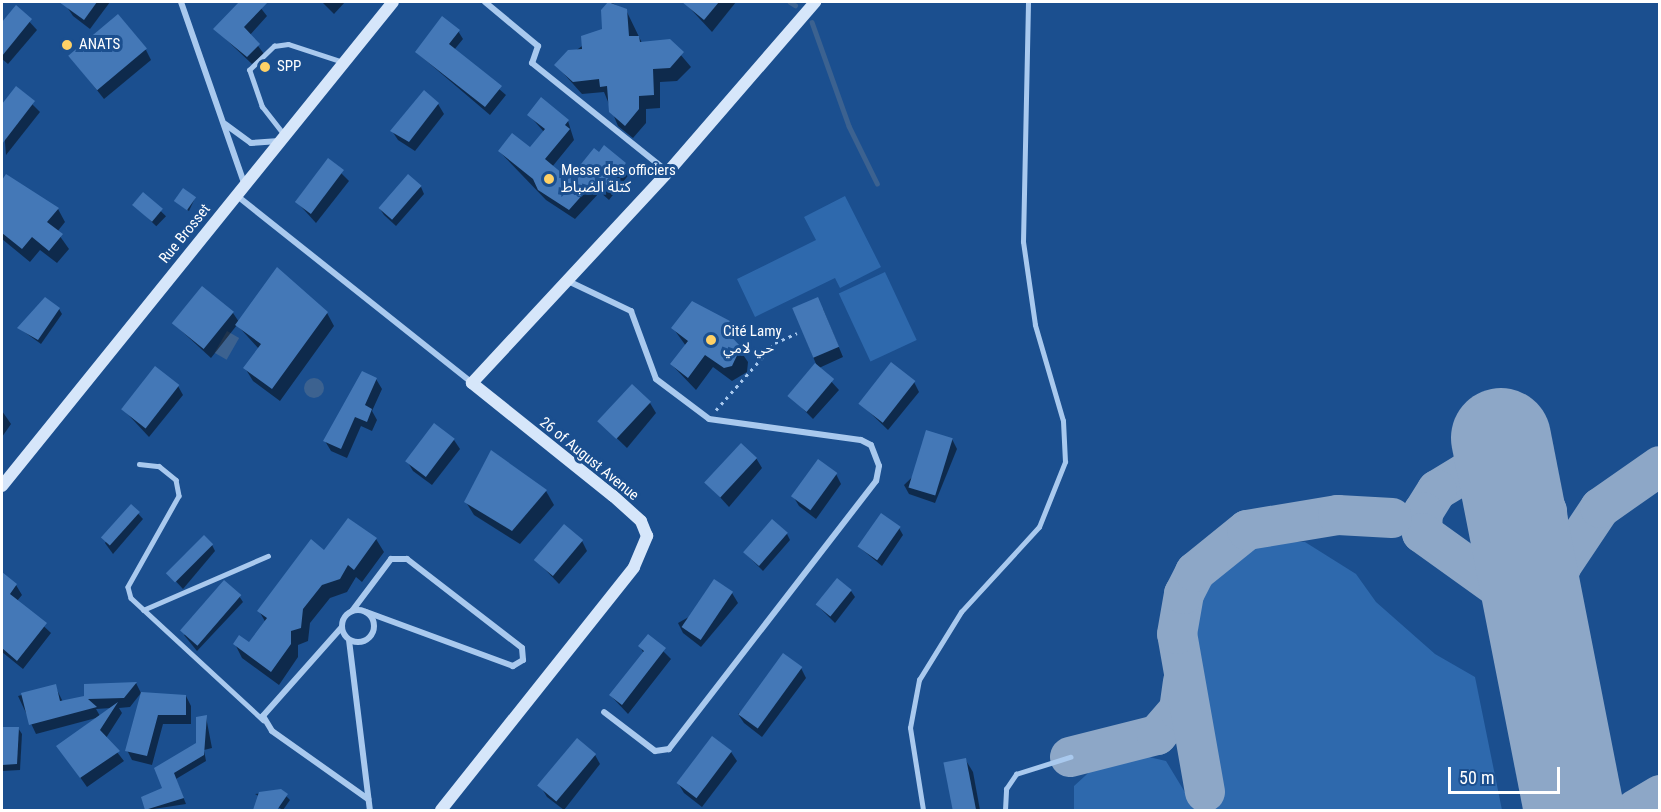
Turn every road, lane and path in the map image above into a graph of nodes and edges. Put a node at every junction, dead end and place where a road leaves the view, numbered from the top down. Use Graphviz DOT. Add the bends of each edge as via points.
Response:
graph roads {
  1 [pos="181,2"];
  2 [pos="393,2"];
  3 [pos="485,2"];
  4 [pos="815,2"];
  5 [pos="1028,2"];
  6 [pos="343,62"];
  7 [pos="224,123"];
  8 [pos="281,138"];
  9 [pos="668,172"];
  10 [pos="244,183"];
  11 [pos="235,195"];
  12 [pos="567,281"];
  13 [pos="797,333"];
  14 [pos="472,383"];
  15 [pos="709,419"];
  16 [pos="139,464"];
  17 [pos="2,486"];
  18 [pos="268,556"];
  19 [pos="143,610"];
  20 [pos="352,611"];
  21 [pos="366,612"];
  22 [pos="341,628"];
  23 [pos="349,640"];
  24 [pos="604,712"];
  25 [pos="263,720"];
  26 [pos="1070,757"];
  27 [pos="368,799"];
  28 [pos="370,810"];
  29 [pos="441,810"];
  30 [pos="923,810"];
  31 [pos="1005,810"];
  1 -- 7 [label="street"];
  2 -- 6 [label="street, Rue Brosset"];
  3 -- 9 [label="street" via="538,46 532,63"];
  4 -- 9 [label="street"];
  5 -- 30 [label="lane" via="1024,252 1035,325 1063,421 1065,462 1039,527 961,612 919,680 910,728"];
  6 -- 8 [label="street, Rue Brosset"];
  6 -- 8 [label="lane" via="288,44 274,46 249,70 262,107"];
  7 -- 8 [label="street" via="251,142"];
  7 -- 10 [label="street"];
  8 -- 10 [label="street, Rue Brosset"];
  9 -- 12 [label="street"];
  10 -- 11 [label="street, Rue Brosset"];
  11 -- 14 [label="street, 26 of August Avenue"];
  11 -- 17 [label="street, Rue Brosset"];
  12 -- 14 [label="street"];
  12 -- 15 [label="street" via="631,311 656,379"];
  13 -- 15 [label="path" via="775,343"];
  14 -- 29 [label="street, 26 of August Avenue" via="613,496 640,521 647,536 634,567"];
  15 -- 24 [label="street" via="867,442 875,450 878,474 669,749 655,751"];
  16 -- 19 [label="lane" via="159,466 176,480 179,496 128,586"];
  18 -- 19 [label="lane"];
  19 -- 25 [label="lane"];
  20 -- 21 [label="street"];
  20 -- 21 [label="street" via="391,559 407,559 522,648 523,660 513,666"];
  20 -- 22 [label="street"];
  21 -- 23 [label="street" via="373,632 363,642"];
  22 -- 23 [label="street"];
  22 -- 25 [label="street"];
  23 -- 27 [label="street"];
  25 -- 27 [label="street"];
  26 -- 31 [label="lane" via="1016,774 1006,789"];
  27 -- 28 [label="street"];
}
